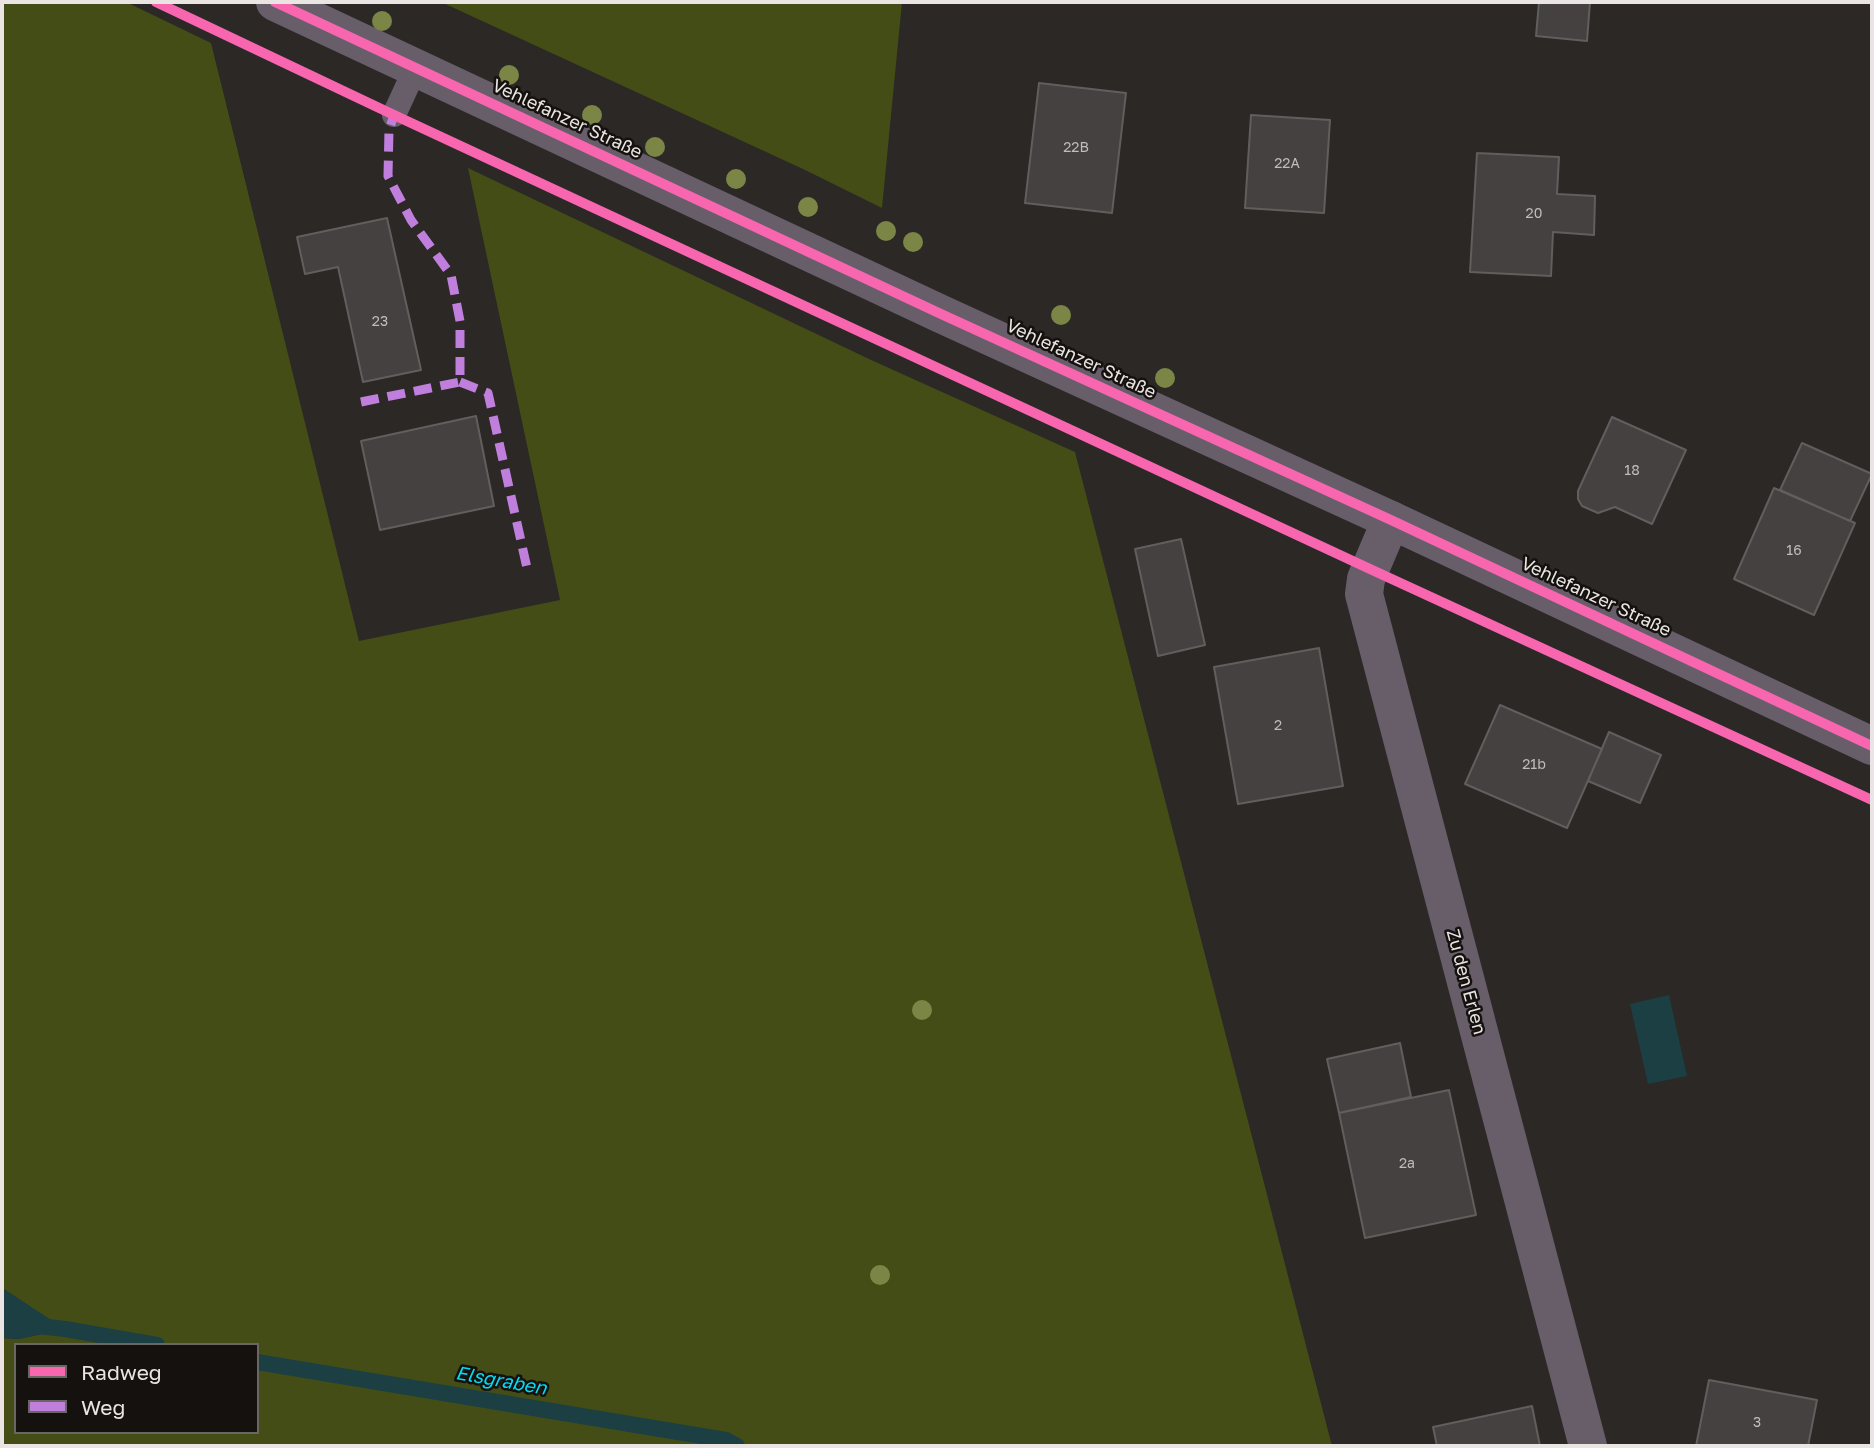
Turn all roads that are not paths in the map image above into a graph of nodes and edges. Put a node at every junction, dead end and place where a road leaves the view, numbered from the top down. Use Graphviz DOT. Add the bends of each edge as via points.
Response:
graph roads {
  1 [pos="275,2"];
  2 [pos="416,67"];
  3 [pos="394,115"];
  4 [pos="1391,520"];
  5 [pos="1872,746"];
  6 [pos="1588,1446"];
  1 -- 2 [label="street, Vehlefanzer Straße"];
  2 -- 3 [label="lane"];
  2 -- 4 [label="street, Vehlefanzer Straße"];
  4 -- 5 [label="street, Vehlefanzer Straße"];
  4 -- 6 [label="street, Zu den Erlen" via="1364,594"];
}
